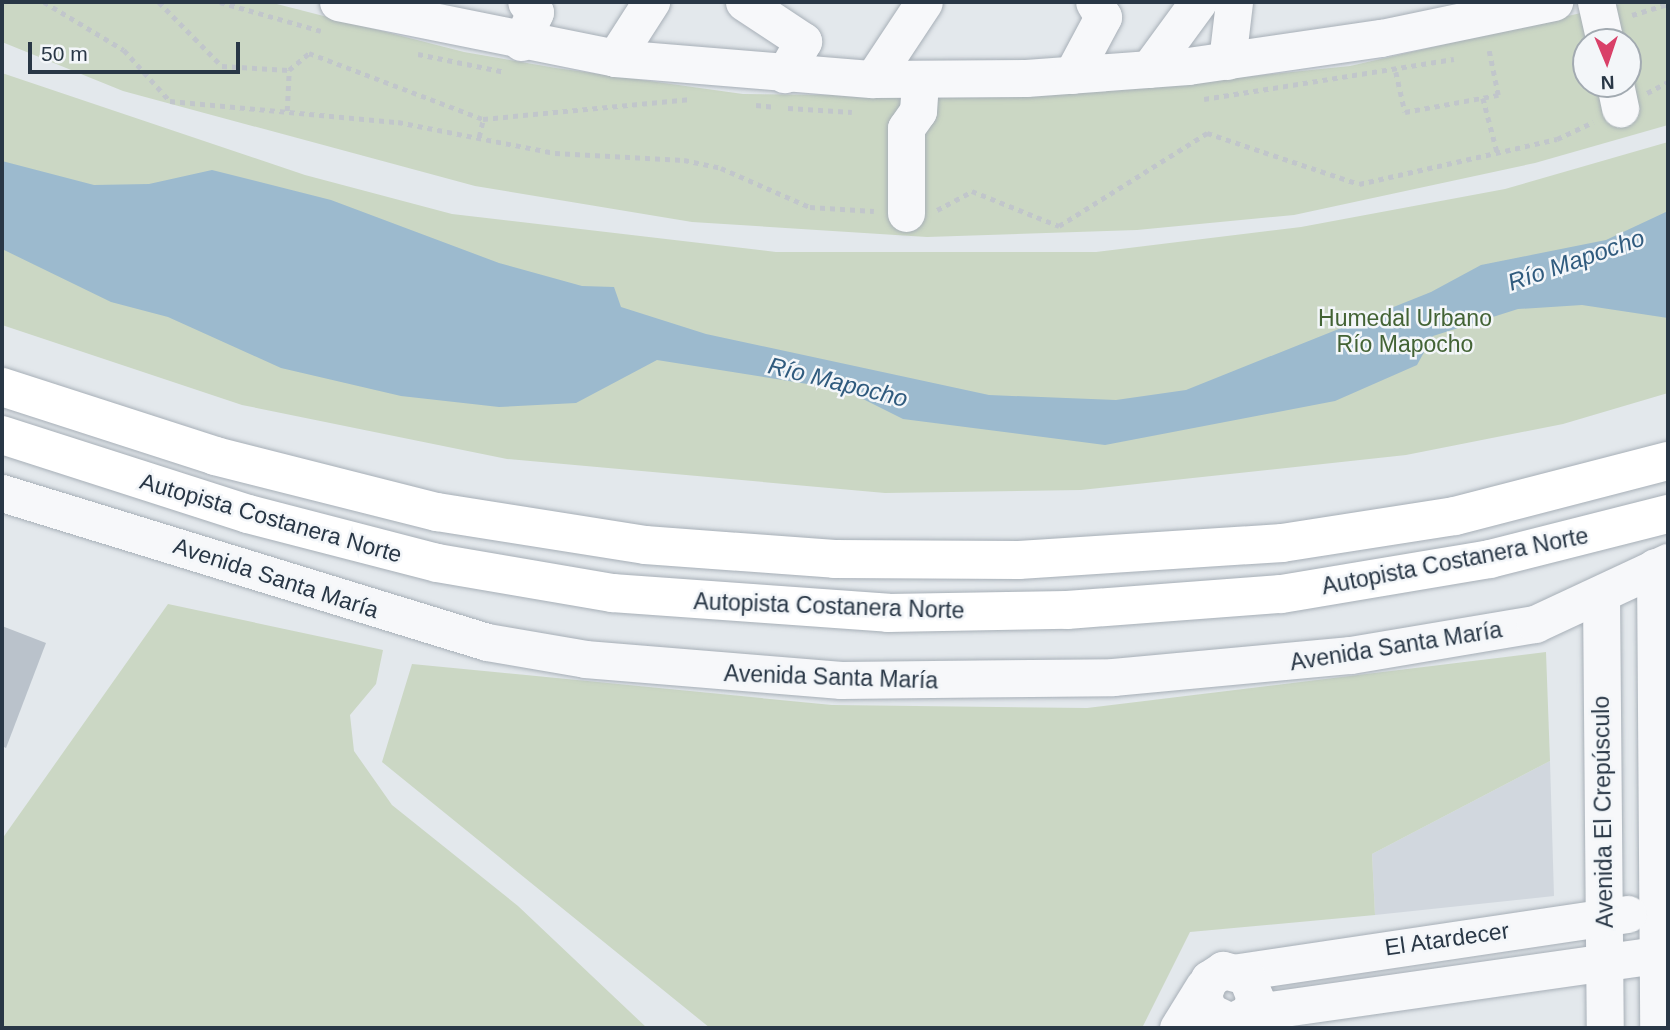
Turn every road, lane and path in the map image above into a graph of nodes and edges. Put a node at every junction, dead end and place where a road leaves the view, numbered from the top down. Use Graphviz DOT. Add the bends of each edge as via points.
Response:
graph roads {
  1 [pos="44,2"];
  2 [pos="159,2"];
  3 [pos="526,2"];
  4 [pos="651,2"];
  5 [pos="744,2"];
  6 [pos="924,2"];
  7 [pos="1094,2"];
  8 [pos="1198,2"];
  9 [pos="1234,2"];
  10 [pos="1554,2"];
  11 [pos="1596,2"];
  12 [pos="359,4"];
  13 [pos="1427,16"];
  14 [pos="1602,28"];
  15 [pos="521,42"];
  16 [pos="1489,51"];
  17 [pos="615,58"];
  18 [pos="1227,61"];
  19 [pos="1149,69"];
  20 [pos="289,70"];
  21 [pos="1396,72"];
  22 [pos="785,75"];
  23 [pos="1072,75"];
  24 [pos="873,79"];
  25 [pos="920,79"];
  26 [pos="1668,82"];
  27 [pos="1642,89"];
  28 [pos="1483,98"];
  29 [pos="1614,98"];
  30 [pos="691,99"];
  31 [pos="288,112"];
  32 [pos="483,119"];
  33 [pos="479,137"];
  34 [pos="1498,155"];
  35 [pos="906,213"];
  36 [pos="2,387"];
  37 [pos="2,435"];
  38 [pos="1668,461"];
  39 [pos="2,493"];
  40 [pos="1668,514"];
  41 [pos="1662,565"];
  42 [pos="1601,596"];
  43 [pos="1662,843"];
  44 [pos="1657,910"];
  45 [pos="1604,918"];
  46 [pos="1658,955"];
  47 [pos="1605,962"];
  48 [pos="1239,972"];
  49 [pos="1204,986"];
  50 [pos="1233,1021"];
  51 [pos="1178,1028"];
  52 [pos="1605,1028"];
  53 [pos="1658,1028"];
  1 -- 31 [label="path" via="124,50 170,101"];
  2 -- 20 [label="path" via="222,66"];
  3 -- 15 [label="street" via="535,12"];
  4 -- 17 [label="street"];
  5 -- 22 [label="street" via="803,41"];
  6 -- 24 [label="street"];
  7 -- 23 [label="street" via="1103,17"];
  8 -- 19 [label="street"];
  9 -- 18 [label="street"];
  10 -- 13 [label="street"];
  11 -- 14 [label="street"];
  12 -- 15 [label="street"];
  13 -- 18 [label="street"];
  15 -- 17 [label="street"];
  16 -- 28 [label="path" via="1498,95"];
  17 -- 22 [label="street"];
  18 -- 19 [label="street"];
  19 -- 23 [label="street"];
  20 -- 31 [label="path"];
  20 -- 32 [label="path" via="309,52"];
  21 -- 28 [label="path" via="1405,112"];
  22 -- 24 [label="street"];
  23 -- 25 [label="street"];
  24 -- 25 [label="street"];
  25 -- 35 [label="street" via="918,111 906,128"];
  26 -- 27 [label="path"];
  28 -- 34 [label="path"];
  29 -- 34 [label="path" via="1557,139"];
  30 -- 32 [label="path"];
  31 -- 33 [label="path"];
  32 -- 33 [label="path"];
  33 -- 35 [label="path" via="555,153 684,160 721,168 810,207"];
  34 -- 35 [label="path" via="1359,184 1207,133 1059,226 972,191 930,214"];
  36 -- 38 [label="highway, Autopista Costanera Norte" via="215,456 437,512 645,545 834,559 1112,557 1282,543 1455,516"];
  37 -- 40 [label="highway, Autopista Costanera Norte" via="248,514 437,563 611,593 861,612 1067,610 1281,594 1490,559"];
  39 -- 42 [label="street, Avenida Santa María" via="487,642 738,674 932,682 1193,672 1504,631"];
  41 -- 42 [label="street, Avenida Santa María"];
  41 -- 43 [label="street"];
  42 -- 45 [label="street, Avenida El Crepúsculo"];
  43 -- 44 [label="street"];
  44 -- 45 [label="street, El Atardecer"];
  44 -- 46 [label="street"];
  45 -- 47 [label="street, Avenida El Crepúsculo"];
  45 -- 48 [label="street, El Atardecer"];
  46 -- 47 [label="street, El Atardecer"];
  46 -- 53 [label="street"];
  47 -- 50 [label="street, El Atardecer"];
  47 -- 52 [label="street, Avenida El Crepúsculo"];
  48 -- 49 [label="street" via="1223,970"];
  48 -- 50 [label="street" via="1254,990"];
  49 -- 50 [label="street" via="1208,1011"];
  49 -- 51 [label="street"];
}
